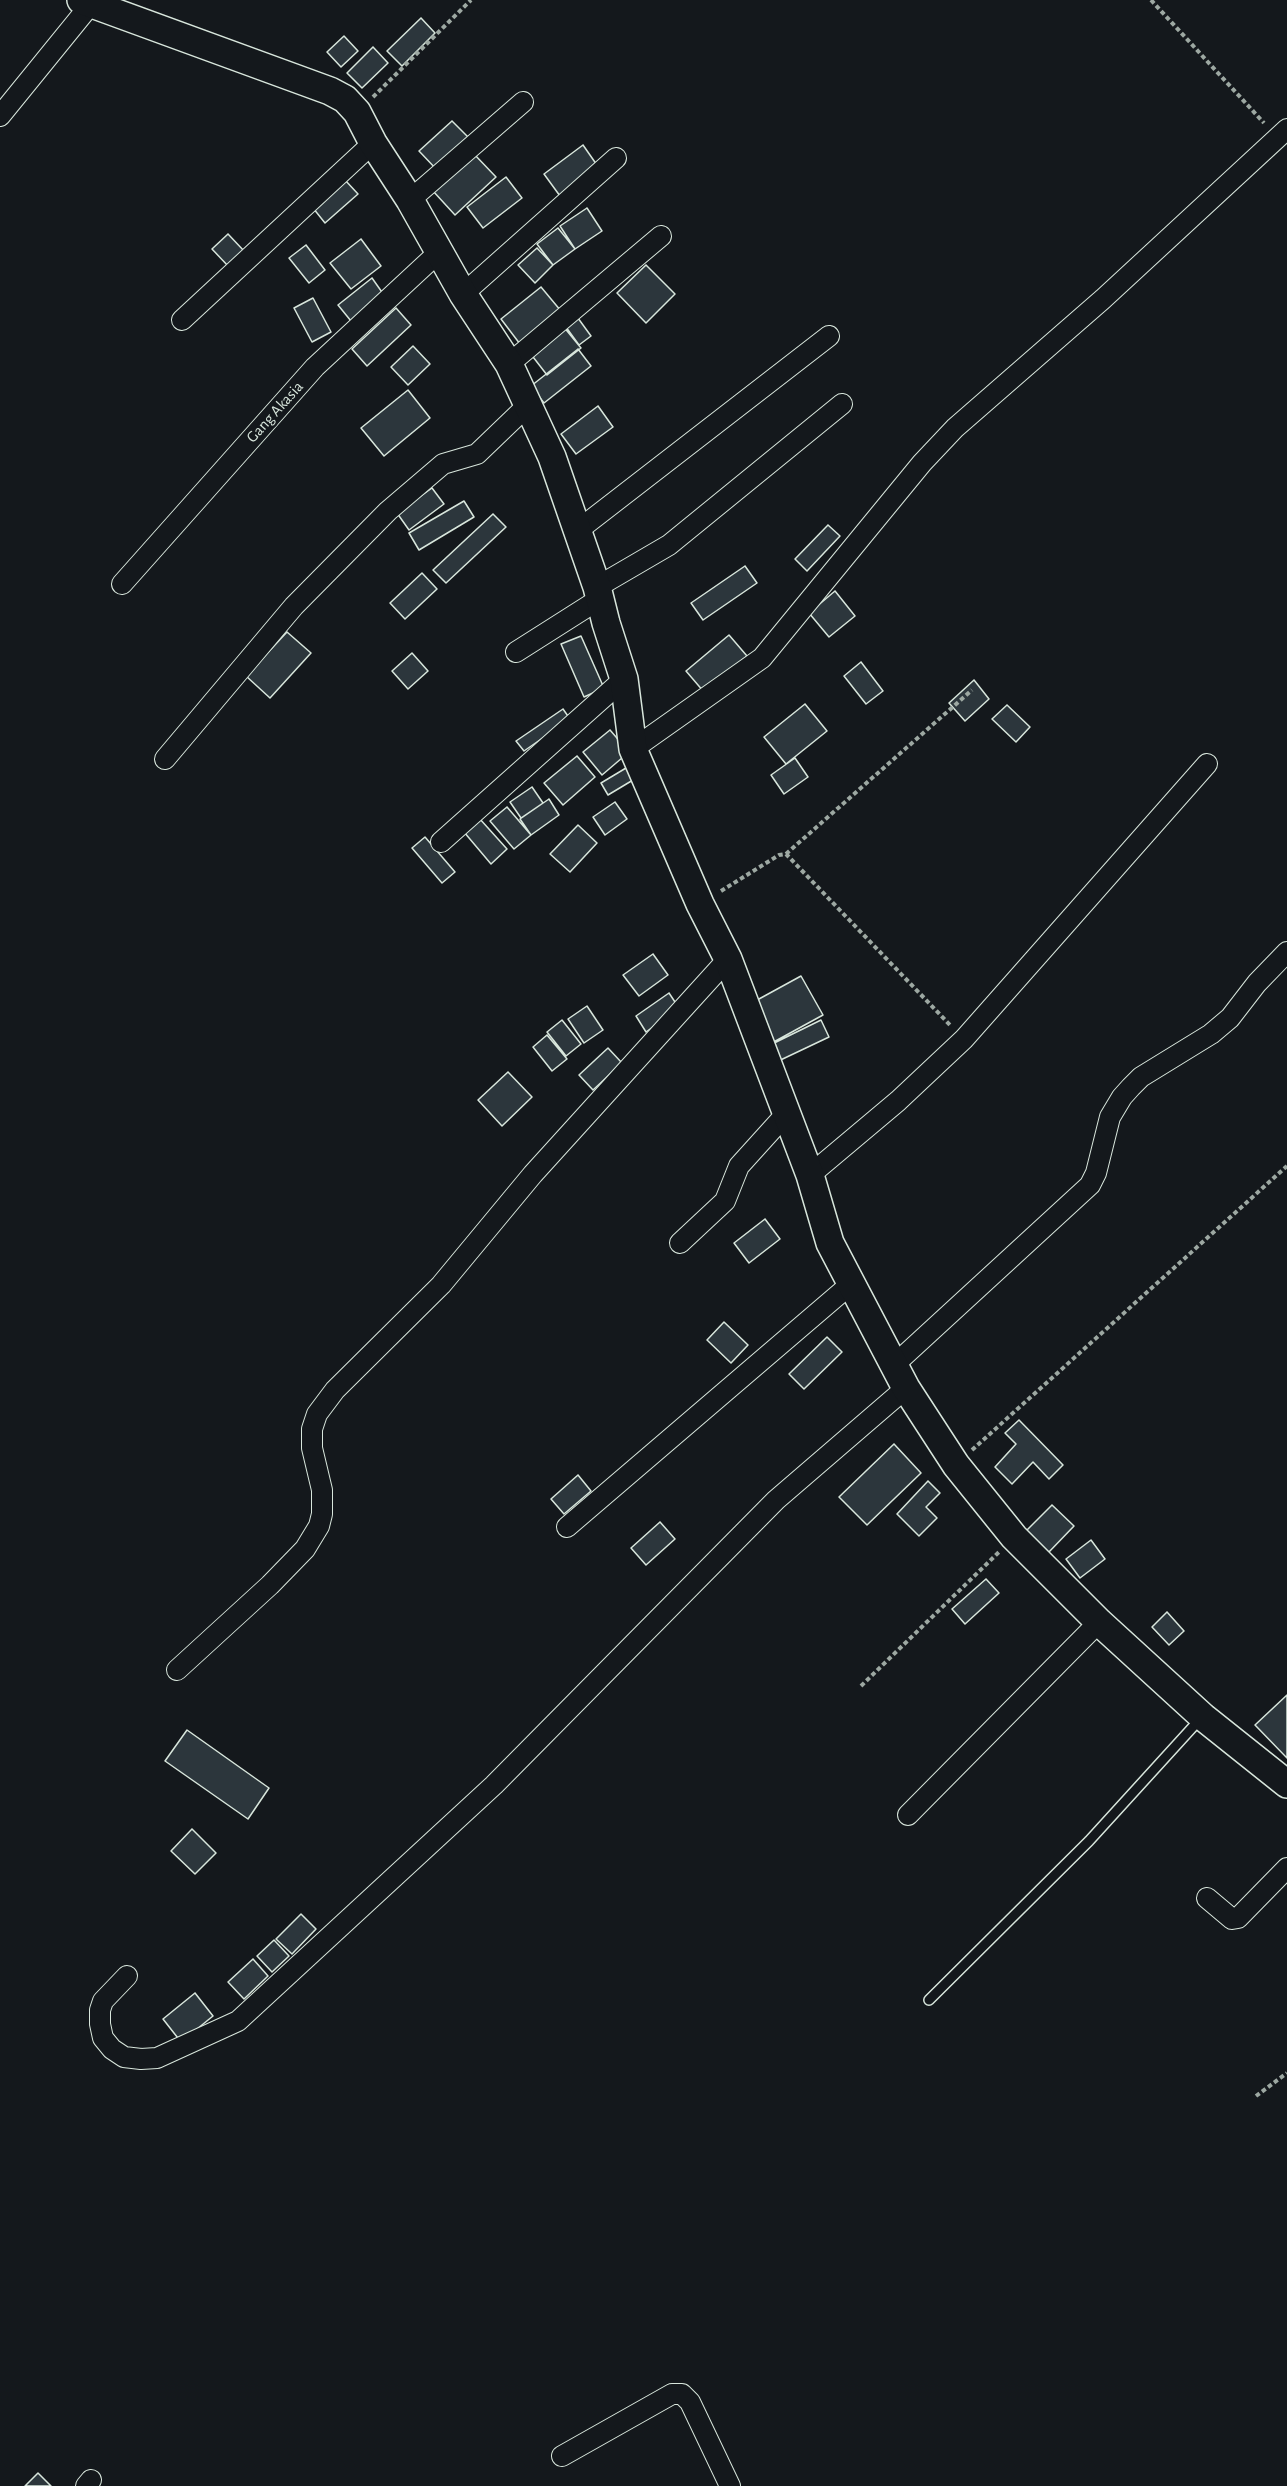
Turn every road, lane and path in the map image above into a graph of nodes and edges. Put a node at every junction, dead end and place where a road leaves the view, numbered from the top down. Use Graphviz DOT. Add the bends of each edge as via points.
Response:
graph roads {
  1 [pos="471,0"];
  2 [pos="1151,0"];
  3 [pos="86,2"];
  4 [pos="523,102"];
  5 [pos="357,112"];
  6 [pos="0,116"];
  7 [pos="1282,133"];
  8 [pos="373,143"];
  9 [pos="616,158"];
  10 [pos="410,200"];
  11 [pos="662,236"];
  12 [pos="439,252"];
  13 [pos="463,294"];
  14 [pos="182,320"];
  15 [pos="829,336"];
  16 [pos="509,364"];
  17 [pos="842,404"];
  18 [pos="528,405"];
  19 [pos="578,531"];
  20 [pos="122,584"];
  21 [pos="599,593"];
  22 [pos="516,652"];
  23 [pos="624,679"];
  24 [pos="972,690"];
  25 [pos="633,749"];
  26 [pos="165,759"];
  27 [pos="1207,764"];
  28 [pos="441,842"];
  29 [pos="786,854"];
  30 [pos="700,904"];
  31 [pos="1287,952"];
  32 [pos="728,959"];
  33 [pos="964,1039"];
  34 [pos="786,1114"];
  35 [pos="1287,1166"];
  36 [pos="810,1175"];
  37 [pos="680,1243"];
  38 [pos="852,1283"];
  39 [pos="900,1376"];
  40 [pos="956,1465"];
  41 [pos="567,1527"];
  42 [pos="1014,1537"];
  43 [pos="1098,1622"];
  44 [pos="177,1670"];
  45 [pos="861,1686"];
  46 [pos="1203,1717"];
  47 [pos="1287,1784"];
  48 [pos="908,1815"];
  49 [pos="1287,1868"];
  50 [pos="1207,1898"];
  51 [pos="127,1976"];
  52 [pos="928,2000"];
  53 [pos="1287,2073"];
  54 [pos="1256,2096"];
  55 [pos="562,2456"];
  56 [pos="730,2486"];
  1 -- 5 [label="path"];
  2 -- 7 [label="path"];
  3 -- 5 [label="main road" via="330,91"];
  3 -- 6 [label="street"];
  4 -- 10 [label="street"];
  5 -- 8 [label="main road"];
  7 -- 25 [label="street" via="1103,299 955,428 762,658"];
  8 -- 10 [label="main road"];
  8 -- 14 [label="street"];
  9 -- 13 [label="street"];
  10 -- 12 [label="main road"];
  11 -- 16 [label="street"];
  12 -- 13 [label="main road"];
  12 -- 20 [label="street, Gang Akasia" via="315,367"];
  13 -- 16 [label="main road"];
  15 -- 19 [label="street"];
  16 -- 18 [label="main road"];
  17 -- 21 [label="street" via="669,545"];
  18 -- 19 [label="main road" via="552,457"];
  18 -- 26 [label="street" via="477,454 443,464 388,511 294,606"];
  19 -- 21 [label="main road"];
  21 -- 22 [label="street"];
  21 -- 23 [label="main road"];
  23 -- 25 [label="main road"];
  23 -- 28 [label="street"];
  24 -- 29 [label="path"];
  25 -- 30 [label="main road"];
  27 -- 33 [label="street"];
  29 -- 30 [label="path"];
  29 -- 33 [label="path"];
  30 -- 32 [label="main road"];
  31 -- 39 [label="street" via="1230,1018 1131,1086 1110,1118 1090,1185"];
  32 -- 34 [label="main road"];
  32 -- 44 [label="street" via="540,1167 441,1285 335,1390 317,1414 312,1429 312,1448 322,1490 319,1526 304,1549 270,1585"];
  33 -- 36 [label="street"];
  34 -- 36 [label="main road"];
  34 -- 37 [label="street" via="739,1166 725,1201"];
  35 -- 40 [label="path"];
  36 -- 38 [label="main road" via="830,1243"];
  38 -- 39 [label="main road"];
  38 -- 41 [label="street"];
  39 -- 40 [label="main road"];
  39 -- 51 [label="street" via="494,1785 238,2021 157,2058 124,2057 103,2038 100,2010 103,2001"];
  40 -- 42 [label="main road"];
  42 -- 43 [label="main road"];
  42 -- 45 [label="path"];
  43 -- 46 [label="main road"];
  43 -- 48 [label="street"];
  46 -- 47 [label="main road"];
  46 -- 52 [label="lane" via="1089,1840"];
  49 -- 50 [label="street" via="1238,1918 1232,1919"];
  53 -- 54 [label="path"];
  55 -- 56 [label="street" via="672,2394 682,2394 690,2402"];
}
